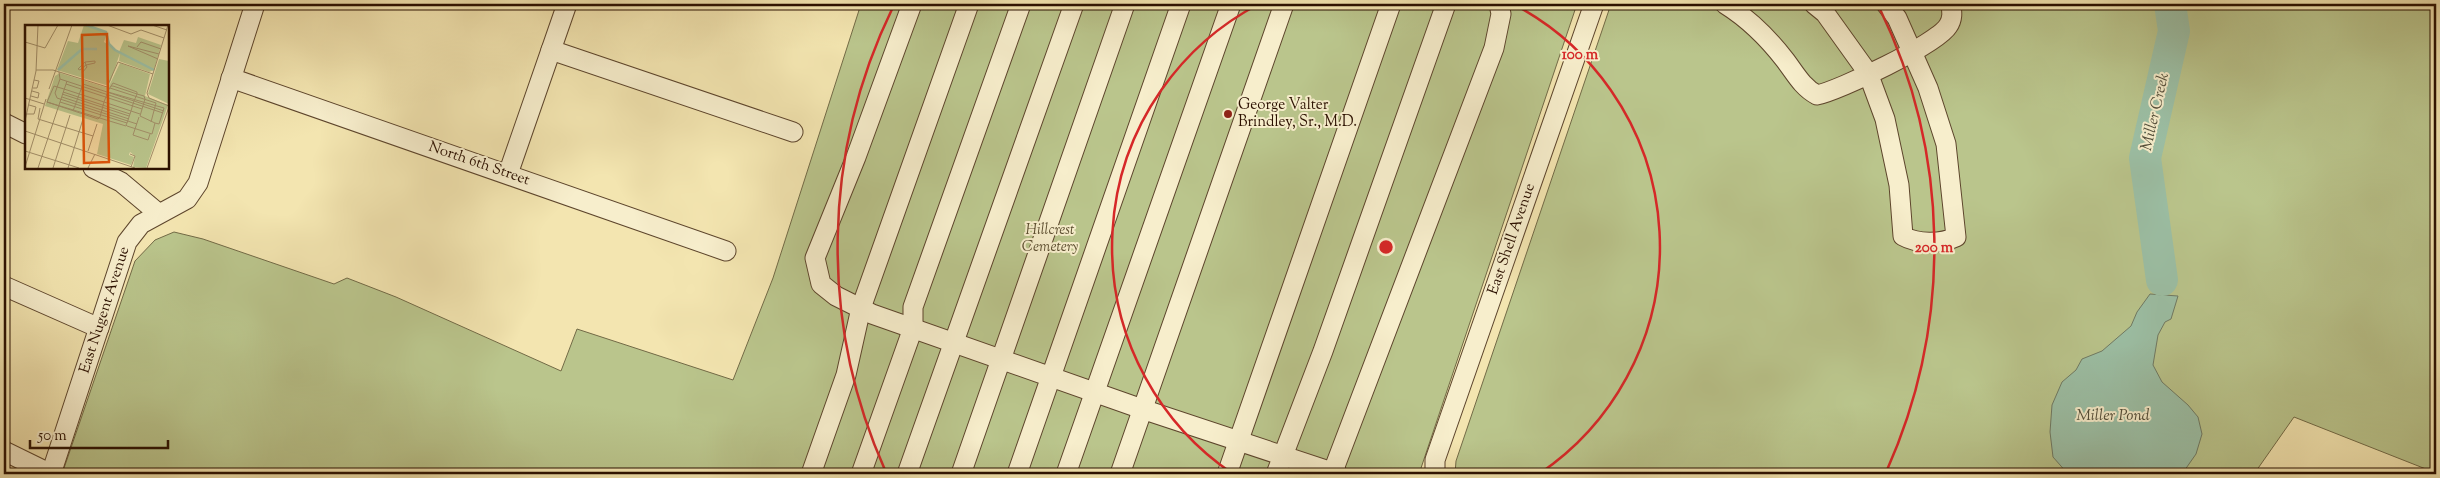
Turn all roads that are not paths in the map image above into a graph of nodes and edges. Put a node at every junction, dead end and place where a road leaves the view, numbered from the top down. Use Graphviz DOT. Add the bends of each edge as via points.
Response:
graph roads {
  1 [pos="255,4"];
  2 [pos="567,4"];
  3 [pos="912,4"];
  4 [pos="968,4"];
  5 [pos="1021,4"];
  6 [pos="1074,4"];
  7 [pos="1126,4"];
  8 [pos="1181,4"];
  9 [pos="1231,4"];
  10 [pos="1284,4"];
  11 [pos="1391,4"];
  12 [pos="1446,4"];
  13 [pos="1499,4"];
  14 [pos="1594,4"];
  15 [pos="1725,4"];
  16 [pos="1814,4"];
  17 [pos="1886,4"];
  18 [pos="1951,4"];
  19 [pos="551,50"];
  20 [pos="1911,52"];
  21 [pos="1868,73"];
  22 [pos="231,78"];
  23 [pos="4,123"];
  24 [pos="793,132"];
  25 [pos="25,134"];
  26 [pos="95,169"];
  27 [pos="508,174"];
  28 [pos="158,213"];
  29 [pos="726,251"];
  30 [pos="4,286"];
  31 [pos="861,308"];
  32 [pos="99,328"];
  33 [pos="912,328"];
  34 [pos="953,342"];
  35 [pos="1001,359"];
  36 [pos="1051,377"];
  37 [pos="1095,392"];
  38 [pos="1142,409"];
  39 [pos="1239,441"];
  40 [pos="4,451"];
  41 [pos="1283,455"];
  42 [pos="51,474"];
  43 [pos="811,474"];
  44 [pos="861,474"];
  45 [pos="906,474"];
  46 [pos="961,474"];
  47 [pos="1017,474"];
  48 [pos="1066,474"];
  49 [pos="1120,474"];
  50 [pos="1227,474"];
  51 [pos="1276,474"];
  52 [pos="1334,474"];
  53 [pos="1435,474"];
  1 -- 22 [label="street, East Nugent Avenue"];
  2 -- 19 [label="street"];
  3 -- 31 [label="street" via="815,258 821,284 836,296"];
  4 -- 31 [label="street"];
  5 -- 33 [label="street" via="913,307"];
  6 -- 34 [label="street"];
  7 -- 35 [label="street"];
  8 -- 36 [label="street"];
  9 -- 37 [label="street"];
  10 -- 38 [label="street"];
  11 -- 39 [label="street"];
  12 -- 41 [label="street"];
  13 -- 52 [label="street" via="1501,14 1494,48"];
  14 -- 53 [label="street, East Shell Avenue" via="1435,460"];
  15 -- 21 [label="street" via="1761,31 1804,86 1817,95"];
  16 -- 21 [label="street" via="1825,13"];
  17 -- 20 [label="street" via="1897,18"];
  18 -- 20 [label="street" via="1948,26 1941,34"];
  19 -- 24 [label="street"];
  19 -- 27 [label="street"];
  20 -- 21 [label="street"];
  20 -- 21 [label="street" via="1928,88 1946,144 1956,237 1945,242 1910,240 1903,236 1899,185 1885,119"];
  22 -- 27 [label="street, North 6th Street"];
  22 -- 28 [label="street, East Nugent Avenue" via="198,183 187,199"];
  23 -- 25 [label="street"];
  26 -- 28 [label="street" via="122,182"];
  27 -- 29 [label="street, North 6th Street"];
  28 -- 32 [label="street, East Nugent Avenue" via="141,224 127,242"];
  30 -- 32 [label="street"];
  31 -- 33 [label="street"];
  31 -- 43 [label="street" via="846,375"];
  32 -- 42 [label="street, East Nugent Avenue"];
  33 -- 34 [label="street"];
  33 -- 44 [label="street"];
  34 -- 35 [label="street"];
  34 -- 45 [label="street"];
  35 -- 36 [label="street"];
  35 -- 46 [label="street"];
  36 -- 37 [label="street"];
  36 -- 47 [label="street"];
  37 -- 38 [label="street"];
  37 -- 48 [label="street"];
  38 -- 39 [label="street"];
  38 -- 49 [label="street"];
  39 -- 41 [label="street"];
  39 -- 50 [label="street"];
  40 -- 42 [label="street"];
  41 -- 51 [label="street"];
  41 -- 52 [label="street"];
}
